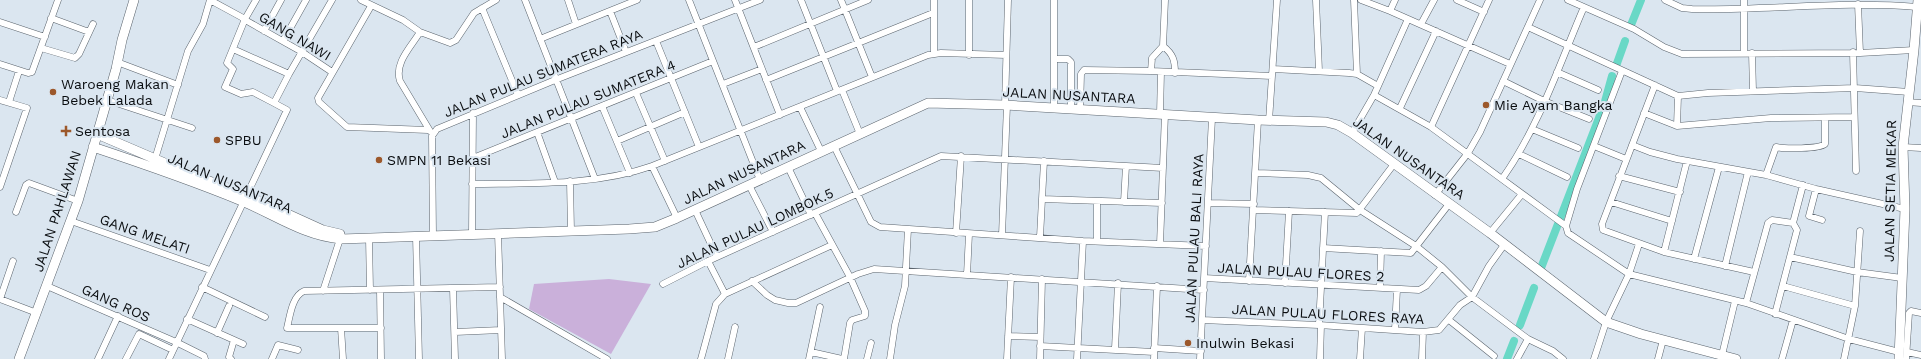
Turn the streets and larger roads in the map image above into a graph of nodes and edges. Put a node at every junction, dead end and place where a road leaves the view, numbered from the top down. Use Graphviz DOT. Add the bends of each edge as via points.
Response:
graph roads {
  1 [pos="58,0"];
  2 [pos="134,0"];
  3 [pos="210,0"];
  4 [pos="228,0"];
  5 [pos="256,0"];
  6 [pos="281,0"];
  7 [pos="306,0"];
  8 [pos="332,0"];
  9 [pos="362,0"];
  10 [pos="496,0"];
  11 [pos="525,0"];
  12 [pos="568,0"];
  13 [pos="637,0"];
  14 [pos="689,0"];
  15 [pos="735,0"];
  16 [pos="760,0"];
  17 [pos="801,0"];
  18 [pos="840,0"];
  19 [pos="868,0"];
  20 [pos="934,0"];
  21 [pos="969,0"];
  22 [pos="1008,0"];
  23 [pos="1054,0"];
  24 [pos="1165,0"];
  25 [pos="1277,0"];
  26 [pos="1316,0"];
  27 [pos="1354,0"];
  28 [pos="1361,0"];
  29 [pos="1394,0"];
  30 [pos="1434,0"];
  31 [pos="1457,0"];
  32 [pos="1489,0"];
  33 [pos="1540,0"];
  34 [pos="1568,0"];
  35 [pos="1665,0"];
  36 [pos="1744,0"];
  37 [pos="1782,3"];
  38 [pos="1856,3"];
  39 [pos="1918,4"];
  40 [pos="371,6"];
  41 [pos="224,7"];
  42 [pos="482,8"];
  43 [pos="1584,8"];
  44 [pos="1744,8"];
  45 [pos="738,9"];
  46 [pos="845,10"];
  47 [pos="610,11"];
  48 [pos="1390,11"];
  49 [pos="1484,12"];
  50 [pos="933,13"];
  51 [pos="51,18"];
  52 [pos="1408,19"];
  53 [pos="246,20"];
  54 [pos="0,22"];
  55 [pos="93,24"];
  56 [pos="576,24"];
  57 [pos="699,24"];
  58 [pos="810,24"];
  59 [pos="1422,24"];
  60 [pos="1528,27"];
  61 [pos="1436,31"];
  62 [pos="89,32"];
  63 [pos="264,32"];
  64 [pos="420,32"];
  65 [pos="45,37"];
  66 [pos="540,39"];
  67 [pos="283,41"];
  68 [pos="656,41"];
  69 [pos="858,43"];
  70 [pos="1568,45"];
  71 [pos="1164,46"];
  72 [pos="1469,46"];
  73 [pos="41,48"];
  74 [pos="754,48"];
  75 [pos="233,49"];
  76 [pos="1914,50"];
  77 [pos="302,52"];
  78 [pos="626,52"];
  79 [pos="1853,52"];
  80 [pos="934,53"];
  81 [pos="1744,53"];
  82 [pos="1752,53"];
  83 [pos="1860,53"];
  84 [pos="969,55"];
  85 [pos="1006,55"];
  86 [pos="824,57"];
  87 [pos="1054,59"];
  88 [pos="713,61"];
  89 [pos="117,62"];
  90 [pos="0,64"];
  91 [pos="1510,64"];
  92 [pos="762,69"];
  93 [pos="1273,69"];
  94 [pos="19,70"];
  95 [pos="1620,70"];
  96 [pos="1151,71"];
  97 [pos="1319,71"];
  98 [pos="332,72"];
  99 [pos="1161,72"];
  100 [pos="1174,72"];
  101 [pos="1557,72"];
  102 [pos="290,74"];
  103 [pos="1357,74"];
  104 [pos="1272,76"];
  105 [pos="872,77"];
  106 [pos="670,78"];
  107 [pos="556,80"];
  108 [pos="766,80"];
  109 [pos="1503,81"];
  110 [pos="723,84"];
  111 [pos="178,85"];
  112 [pos="1655,85"];
  113 [pos="1378,86"];
  114 [pos="1854,88"];
  115 [pos="1598,90"];
  116 [pos="840,91"];
  117 [pos="1753,91"];
  118 [pos="636,92"];
  119 [pos="1909,92"];
  120 [pos="518,95"];
  121 [pos="1374,95"];
  122 [pos="1678,96"];
  123 [pos="0,100"];
  124 [pos="107,100"];
  125 [pos="1544,101"];
  126 [pos="9,102"];
  127 [pos="1907,102"];
  128 [pos="274,103"];
  129 [pos="1921,103"];
  130 [pos="1006,105"];
  131 [pos="602,106"];
  132 [pos="800,107"];
  133 [pos="1054,108"];
  134 [pos="1400,108"];
  135 [pos="1076,110"];
  136 [pos="685,112"];
  137 [pos="473,113"];
  138 [pos="1644,113"];
  139 [pos="780,114"];
  140 [pos="1163,114"];
  141 [pos="1854,117"];
  142 [pos="571,118"];
  143 [pos="1212,118"];
  144 [pos="1825,118"];
  145 [pos="167,120"];
  146 [pos="1258,120"];
  147 [pos="1589,120"];
  148 [pos="1269,121"];
  149 [pos="1677,126"];
  150 [pos="650,127"];
  151 [pos="192,128"];
  152 [pos="1431,128"];
  153 [pos="1532,129"];
  154 [pos="741,130"];
  155 [pos="430,132"];
  156 [pos="537,132"];
  157 [pos="97,134"];
  158 [pos="860,134"];
  159 [pos="1352,134"];
  160 [pos="617,141"];
  161 [pos="1632,145"];
  162 [pos="834,146"];
  163 [pos="1594,146"];
  164 [pos="699,147"];
  165 [pos="1902,147"];
  166 [pos="93,148"];
  167 [pos="1578,148"];
  168 [pos="1921,148"];
  169 [pos="821,151"];
  170 [pos="1468,153"];
  171 [pos="1519,154"];
  172 [pos="961,156"];
  173 [pos="155,158"];
  174 [pos="473,158"];
  175 [pos="1006,159"];
  176 [pos="1626,159"];
  177 [pos="1687,160"];
  178 [pos="665,161"];
  179 [pos="1044,161"];
  180 [pos="1394,164"];
  181 [pos="652,166"];
  182 [pos="1126,166"];
  183 [pos="788,167"];
  184 [pos="1719,167"];
  185 [pos="1163,168"];
  186 [pos="1856,171"];
  187 [pos="1748,172"];
  188 [pos="630,173"];
  189 [pos="1256,173"];
  190 [pos="1766,175"];
  191 [pos="1619,176"];
  192 [pos="1567,177"];
  193 [pos="594,179"];
  194 [pos="1502,179"];
  195 [pos="760,180"];
  196 [pos="570,181"];
  197 [pos="555,182"];
  198 [pos="472,184"];
  199 [pos="749,185"];
  200 [pos="1803,185"];
  201 [pos="0,188"];
  202 [pos="1816,189"];
  203 [pos="1680,192"];
  204 [pos="857,194"];
  205 [pos="1522,194"];
  206 [pos="1435,195"];
  207 [pos="244,198"];
  208 [pos="1042,199"];
  209 [pos="78,201"];
  210 [pos="1097,201"];
  211 [pos="1124,202"];
  212 [pos="1610,202"];
  213 [pos="1162,203"];
  214 [pos="1208,203"];
  215 [pos="1449,204"];
  216 [pos="1254,207"];
  217 [pos="1906,208"];
  218 [pos="695,210"];
  219 [pos="1360,210"];
  220 [pos="1289,211"];
  221 [pos="16,212"];
  222 [pos="1326,212"];
  223 [pos="813,214"];
  224 [pos="677,218"];
  225 [pos="1822,220"];
  226 [pos="71,221"];
  227 [pos="1672,221"];
  228 [pos="1793,223"];
  229 [pos="1564,225"];
  230 [pos="908,229"];
  231 [pos="571,231"];
  232 [pos="773,232"];
  233 [pos="1860,232"];
  234 [pos="472,233"];
  235 [pos="498,233"];
  236 [pos="956,233"];
  237 [pos="1490,233"];
  238 [pos="969,234"];
  239 [pos="1002,235"];
  240 [pos="416,236"];
  241 [pos="433,236"];
  242 [pos="341,237"];
  243 [pos="1040,237"];
  244 [pos="369,238"];
  245 [pos="1083,241"];
  246 [pos="1097,241"];
  247 [pos="1160,244"];
  248 [pos="1639,244"];
  249 [pos="832,245"];
  250 [pos="1504,245"];
  251 [pos="1206,246"];
  252 [pos="1416,246"];
  253 [pos="1323,248"];
  254 [pos="1381,251"];
  255 [pos="1664,252"];
  256 [pos="717,257"];
  257 [pos="1790,257"];
  258 [pos="1694,259"];
  259 [pos="14,261"];
  260 [pos="708,261"];
  261 [pos="1725,266"];
  262 [pos="1442,267"];
  263 [pos="210,270"];
  264 [pos="906,271"];
  265 [pos="1754,272"];
  266 [pos="1857,272"];
  267 [pos="1629,274"];
  268 [pos="967,275"];
  269 [pos="850,277"];
  270 [pos="1011,277"];
  271 [pos="1204,278"];
  272 [pos="1902,278"];
  273 [pos="1042,279"];
  274 [pos="752,281"];
  275 [pos="1081,281"];
  276 [pos="1249,281"];
  277 [pos="1118,283"];
  278 [pos="1285,283"];
  279 [pos="662,284"];
  280 [pos="47,286"];
  281 [pos="1157,286"];
  282 [pos="1321,286"];
  283 [pos="1783,286"];
  284 [pos="202,287"];
  285 [pos="500,287"];
  286 [pos="453,288"];
  287 [pos="1380,288"];
  288 [pos="418,289"];
  289 [pos="1397,289"];
  290 [pos="370,290"];
  291 [pos="380,290"];
  292 [pos="1204,290"];
  293 [pos="323,291"];
  294 [pos="724,294"];
  295 [pos="500,296"];
  296 [pos="1472,297"];
  297 [pos="0,299"];
  298 [pos="1735,301"];
  299 [pos="1746,303"];
  300 [pos="229,306"];
  301 [pos="1855,306"];
  302 [pos="820,307"];
  303 [pos="37,313"];
  304 [pos="1921,313"];
  305 [pos="1775,314"];
  306 [pos="118,316"];
  307 [pos="265,317"];
  308 [pos="187,318"];
  309 [pos="1202,320"];
  310 [pos="1449,320"];
  311 [pos="1793,320"];
  312 [pos="1606,322"];
  313 [pos="1320,325"];
  314 [pos="735,327"];
  315 [pos="341,328"];
  316 [pos="381,328"];
  317 [pos="1362,328"];
  318 [pos="501,330"];
  319 [pos="1395,330"];
  320 [pos="455,332"];
  321 [pos="1423,332"];
  322 [pos="217,333"];
  323 [pos="1008,336"];
  324 [pos="1040,337"];
  325 [pos="1525,337"];
  326 [pos="1849,339"];
  327 [pos="234,340"];
  328 [pos="1663,340"];
  329 [pos="176,342"];
  330 [pos="871,343"];
  331 [pos="243,344"];
  332 [pos="1040,346"];
  333 [pos="1078,347"];
  334 [pos="1116,349"];
  335 [pos="173,350"];
  336 [pos="298,350"];
  337 [pos="1154,350"];
  338 [pos="1201,350"];
  339 [pos="1553,351"];
  340 [pos="811,352"];
  341 [pos="1902,354"];
  342 [pos="1722,355"];
  343 [pos="1921,355"];
  344 [pos="1494,356"];
  345 [pos="19,359"];
  346 [pos="98,359"];
  347 [pos="126,359"];
  348 [pos="169,359"];
  349 [pos="205,359"];
  350 [pos="231,359"];
  351 [pos="272,359"];
  352 [pos="343,359"];
  353 [pos="381,359"];
  354 [pos="419,359"];
  355 [pos="455,359"];
  356 [pos="502,359"];
  357 [pos="607,359"];
  358 [pos="701,359"];
  359 [pos="728,359"];
  360 [pos="809,359"];
  361 [pos="843,359"];
  362 [pos="867,359"];
  363 [pos="890,359"];
  364 [pos="1007,359"];
  365 [pos="1040,359"];
  366 [pos="1077,359"];
  367 [pos="1154,359"];
  368 [pos="1200,359"];
  369 [pos="1320,359"];
  370 [pos="1360,359"];
  371 [pos="1422,359"];
  372 [pos="1517,359"];
  373 [pos="1550,359"];
  374 [pos="1563,359"];
  375 [pos="1594,359"];
  376 [pos="1658,359"];
  377 [pos="1736,359"];
  378 [pos="1782,359"];
  379 [pos="1844,359"];
  380 [pos="1906,359"];
  1 -- 51 [label="street"];
  2 -- 89 [label="street, JALAN PAHLAWAN"];
  3 -- 41 [label="street, GANG NAWI"];
  3 -- 111 [label="street" via="203,24 188,50"];
  4 -- 41 [label="street"];
  5 -- 53 [label="street"];
  6 -- 63 [label="street"];
  7 -- 67 [label="street"];
  8 -- 77 [label="street"];
  9 -- 40 [label="street"];
  10 -- 42 [label="street"];
  11 -- 66 [label="street"];
  12 -- 56 [label="street"];
  13 -- 47 [label="street"];
  14 -- 57 [label="street"];
  15 -- 45 [label="street"];
  16 -- 45 [label="street, JALAN PULAU SUMATERA RAYA"];
  17 -- 58 [label="street"];
  18 -- 46 [label="street"];
  19 -- 46 [label="street"];
  20 -- 50 [label="street"];
  21 -- 84 [label="street"];
  22 -- 85 [label="street"];
  23 -- 87 [label="street"];
  24 -- 71 [label="street"];
  25 -- 93 [label="street"];
  26 -- 97 [label="street"];
  27 -- 103 [label="street"];
  28 -- 48 [label="street"];
  29 -- 48 [label="street"];
  30 -- 59 [label="street"];
  31 -- 49 [label="street"];
  32 -- 49 [label="street"];
  33 -- 60 [label="street"];
  34 -- 43 [label="street"];
  35 -- 44 [label="street" via="1687,9"];
  36 -- 44 [label="street"];
  37 -- 38 [label="street"];
  37 -- 44 [label="street"];
  38 -- 39 [label="street"];
  38 -- 83 [label="street"];
  39 -- 76 [label="street, JALAN SETIA MEKAR"];
  40 -- 64 [label="street" via="403,20"];
  40 -- 98 [label="street"];
  41 -- 53 [label="street, GANG NAWI"];
  42 -- 64 [label="street" via="474,13 456,40 450,43"];
  42 -- 120 [label="street"];
  43 -- 70 [label="street"];
  43 -- 81 [label="street" via="1627,25 1664,47 1682,54"];
  44 -- 81 [label="street"];
  45 -- 57 [label="street, JALAN PULAU SUMATERA RAYA"];
  45 -- 74 [label="street"];
  46 -- 58 [label="street"];
  46 -- 69 [label="street"];
  47 -- 56 [label="street"];
  47 -- 78 [label="street"];
  48 -- 52 [label="street"];
  49 -- 72 [label="street"];
  50 -- 69 [label="street"];
  50 -- 80 [label="street"];
  51 -- 62 [label="street"];
  51 -- 65 [label="street"];
  52 -- 59 [label="street"];
  52 -- 113 [label="street"];
  53 -- 63 [label="street, GANG NAWI"];
  53 -- 75 [label="street"];
  54 -- 65 [label="street"];
  55 -- 62 [label="street"];
  56 -- 66 [label="street"];
  57 -- 68 [label="street, JALAN PULAU SUMATERA RAYA"];
  57 -- 88 [label="street"];
  58 -- 74 [label="street"];
  58 -- 86 [label="street"];
  59 -- 61 [label="street"];
  60 -- 70 [label="street"];
  60 -- 91 [label="street"];
  61 -- 72 [label="street"];
  61 -- 134 [label="street"];
  62 -- 73 [label="street" via="79,54 74,58"];
  63 -- 67 [label="street, GANG NAWI"];
  64 -- 155 [label="street" via="399,65 397,73"];
  65 -- 73 [label="street"];
  66 -- 107 [label="street"];
  67 -- 77 [label="street, GANG NAWI"];
  68 -- 78 [label="street, JALAN PULAU SUMATERA RAYA"];
  68 -- 106 [label="street"];
  69 -- 86 [label="street"];
  69 -- 105 [label="street"];
  70 -- 95 [label="street"];
  70 -- 101 [label="street"];
  71 -- 96 [label="street" via="1152,58"];
  71 -- 100 [label="street" via="1175,60"];
  72 -- 91 [label="street"];
  72 -- 152 [label="street"];
  73 -- 94 [label="street" via="32,72"];
  74 -- 92 [label="street"];
  75 -- 102 [label="street"];
  75 -- 128 [label="street" via="227,63 233,69 225,87 241,94 253,92"];
  76 -- 83 [label="street"];
  76 -- 119 [label="street, JALAN SETIA MEKAR"];
  77 -- 98 [label="street, GANG NAWI"];
  77 -- 102 [label="street"];
  78 -- 107 [label="street, JALAN PULAU SUMATERA RAYA"];
  79 -- 82 [label="street"];
  79 -- 83 [label="street"];
  79 -- 114 [label="street"];
  80 -- 84 [label="street"];
  80 -- 105 [label="street"];
  81 -- 82 [label="street"];
  82 -- 117 [label="street"];
  84 -- 85 [label="street"];
  85 -- 130 [label="street"];
  86 -- 108 [label="street"];
  86 -- 116 [label="street"];
  87 -- 133 [label="street"];
  87 -- 135 [label="street" via="1068,59 1071,62"];
  88 -- 106 [label="street, JALAN PULAU SUMATERA 4"];
  88 -- 110 [label="street"];
  89 -- 111 [label="street"];
  89 -- 124 [label="street, JALAN PAHLAWAN"];
  90 -- 94 [label="street"];
  91 -- 109 [label="street"];
  92 -- 108 [label="street"];
  92 -- 110 [label="street"];
  93 -- 97 [label="street"];
  93 -- 104 [label="street"];
  94 -- 126 [label="street"];
  95 -- 112 [label="street"];
  95 -- 163 [label="street"];
  96 -- 99 [label="street"];
  96 -- 135 [label="street" via="1082,71"];
  97 -- 103 [label="street"];
  98 -- 155 [label="street" via="318,98 326,110 347,127"];
  99 -- 100 [label="street"];
  99 -- 140 [label="street"];
  100 -- 104 [label="street"];
  101 -- 115 [label="street"];
  101 -- 125 [label="street"];
  102 -- 128 [label="street"];
  103 -- 113 [label="street"];
  104 -- 148 [label="street"];
  105 -- 116 [label="street"];
  106 -- 118 [label="street, JALAN PULAU SUMATERA 4"];
  106 -- 136 [label="street"];
  107 -- 120 [label="street, JALAN PULAU SUMATERA RAYA"];
  107 -- 142 [label="street"];
  108 -- 139 [label="street"];
  109 -- 125 [label="street"];
  109 -- 170 [label="street"];
  110 -- 154 [label="street"];
  111 -- 145 [label="street"];
  112 -- 122 [label="street"];
  112 -- 138 [label="street"];
  113 -- 121 [label="street"];
  114 -- 117 [label="street"];
  114 -- 119 [label="street"];
  114 -- 141 [label="street"];
  116 -- 132 [label="street"];
  116 -- 158 [label="street"];
  117 -- 122 [label="street"];
  118 -- 131 [label="street, JALAN PULAU SUMATERA 4"];
  118 -- 150 [label="street"];
  119 -- 127 [label="street, JALAN SETIA MEKAR"];
  120 -- 137 [label="street, JALAN PULAU SUMATERA RAYA"];
  121 -- 134 [label="street"];
  121 -- 159 [label="street"];
  122 -- 149 [label="street"];
  123 -- 126 [label="street"];
  124 -- 145 [label="street"];
  124 -- 157 [label="street, JALAN PAHLAWAN"];
  125 -- 147 [label="street"];
  125 -- 153 [label="street"];
  126 -- 201 [label="street" via="27,110"];
  127 -- 129 [label="street"];
  127 -- 165 [label="street, JALAN SETIA MEKAR"];
  128 -- 207 [label="street" via="287,110"];
  130 -- 133 [label="street, JALAN NUSANTARA"];
  130 -- 158 [label="street, JALAN NUSANTARA" via="928,103"];
  130 -- 175 [label="street"];
  131 -- 142 [label="street, JALAN PULAU SUMATERA 4"];
  131 -- 160 [label="street"];
  132 -- 139 [label="street"];
  132 -- 169 [label="street"];
  133 -- 135 [label="street, JALAN NUSANTARA"];
  134 -- 152 [label="street"];
  135 -- 140 [label="street, JALAN NUSANTARA"];
  136 -- 150 [label="street"];
  136 -- 164 [label="street"];
  137 -- 155 [label="street, JALAN PULAU SUMATERA RAYA"];
  137 -- 174 [label="street"];
  138 -- 149 [label="street"];
  138 -- 161 [label="street"];
  139 -- 154 [label="street"];
  140 -- 143 [label="street, JALAN NUSANTARA"];
  140 -- 185 [label="street"];
  141 -- 144 [label="street"];
  141 -- 186 [label="street"];
  142 -- 156 [label="street, JALAN PULAU SUMATERA 4"];
  142 -- 193 [label="street"];
  143 -- 146 [label="street, JALAN NUSANTARA"];
  143 -- 214 [label="street, JALAN PULAU BALI RAYA"];
  144 -- 149 [label="street" via="1771,118"];
  144 -- 190 [label="street" via="1824,144 1818,147 1776,147"];
  145 -- 151 [label="street"];
  145 -- 173 [label="street"];
  146 -- 148 [label="street, JALAN NUSANTARA"];
  146 -- 189 [label="street"];
  148 -- 159 [label="street, JALAN NUSANTARA" via="1332,123"];
  150 -- 160 [label="street"];
  150 -- 178 [label="street"];
  152 -- 170 [label="street"];
  153 -- 167 [label="street"];
  153 -- 171 [label="street"];
  154 -- 164 [label="street"];
  154 -- 195 [label="street"];
  155 -- 241 [label="street, JALAN PULAU SUMATERA RAYA"];
  156 -- 174 [label="street, JALAN PULAU SUMATERA 4"];
  156 -- 197 [label="street"];
  157 -- 166 [label="street, JALAN PAHLAWAN"];
  157 -- 173 [label="street, JALAN NUSANTARA"];
  158 -- 162 [label="street, JALAN NUSANTARA"];
  159 -- 180 [label="street, JALAN NUSANTARA"];
  160 -- 188 [label="street"];
  161 -- 176 [label="street"];
  161 -- 177 [label="street" via="1650,152"];
  162 -- 169 [label="street, JALAN NUSANTARA"];
  162 -- 204 [label="street"];
  163 -- 176 [label="street"];
  163 -- 229 [label="street"];
  164 -- 178 [label="street"];
  165 -- 168 [label="street"];
  165 -- 217 [label="street, JALAN SETIA MEKAR"];
  166 -- 207 [label="street, JALAN NUSANTARA"];
  166 -- 209 [label="street, JALAN PAHLAWAN"];
  169 -- 183 [label="street, JALAN NUSANTARA"];
  170 -- 194 [label="street"];
  170 -- 206 [label="street"];
  171 -- 192 [label="street"];
  171 -- 194 [label="street"];
  172 -- 175 [label="street, JALAN PULAU LOMBOK.5"];
  172 -- 204 [label="street, JALAN PULAU LOMBOK.5" via="941,156"];
  172 -- 236 [label="street"];
  173 -- 207 [label="street, JALAN NUSANTARA"];
  174 -- 198 [label="street"];
  175 -- 179 [label="street, JALAN PULAU LOMBOK.5"];
  175 -- 239 [label="street"];
  176 -- 191 [label="street"];
  177 -- 184 [label="street"];
  177 -- 203 [label="street"];
  178 -- 181 [label="street"];
  179 -- 182 [label="street, JALAN PULAU LOMBOK.5"];
  179 -- 208 [label="street"];
  180 -- 206 [label="street, JALAN NUSANTARA"];
  180 -- 219 [label="street"];
  181 -- 188 [label="street"];
  181 -- 224 [label="street"];
  182 -- 185 [label="street, JALAN PULAU LOMBOK.5"];
  182 -- 211 [label="street"];
  183 -- 195 [label="street, JALAN NUSANTARA"];
  183 -- 223 [label="street"];
  184 -- 187 [label="street"];
  184 -- 258 [label="street"];
  185 -- 213 [label="street"];
  187 -- 190 [label="street"];
  187 -- 261 [label="street"];
  188 -- 193 [label="street"];
  189 -- 216 [label="street"];
  189 -- 219 [label="street" via="1316,176"];
  190 -- 200 [label="street"];
  191 -- 203 [label="street"];
  191 -- 212 [label="street"];
  193 -- 196 [label="street"];
  194 -- 205 [label="street"];
  195 -- 199 [label="street, JALAN NUSANTARA"];
  196 -- 197 [label="street"];
  196 -- 231 [label="street"];
  197 -- 198 [label="street"];
  198 -- 234 [label="street"];
  199 -- 218 [label="street, JALAN NUSANTARA"];
  199 -- 232 [label="street"];
  200 -- 202 [label="street"];
  200 -- 228 [label="street"];
  202 -- 217 [label="street"];
  202 -- 225 [label="street" via="1809,216"];
  203 -- 227 [label="street"];
  204 -- 223 [label="street, JALAN PULAU LOMBOK.5"];
  204 -- 230 [label="street" via="875,225"];
  205 -- 229 [label="street"];
  205 -- 237 [label="street"];
  206 -- 215 [label="street, JALAN NUSANTARA"];
  207 -- 242 [label="street, JALAN NUSANTARA"];
  207 -- 263 [label="street"];
  208 -- 210 [label="street"];
  208 -- 243 [label="street"];
  209 -- 221 [label="street" via="29,183"];
  209 -- 226 [label="street, JALAN PAHLAWAN"];
  210 -- 211 [label="street"];
  210 -- 246 [label="street"];
  211 -- 213 [label="street"];
  212 -- 227 [label="street"];
  212 -- 248 [label="street" via="1602,227 1605,232"];
  213 -- 247 [label="street"];
  214 -- 216 [label="street"];
  214 -- 251 [label="street, JALAN PULAU BALI RAYA"];
  215 -- 237 [label="street, JALAN NUSANTARA"];
  215 -- 252 [label="street"];
  216 -- 220 [label="street"];
  216 -- 276 [label="street"];
  217 -- 272 [label="street, JALAN SETIA MEKAR"];
  218 -- 224 [label="street, JALAN NUSANTARA"];
  218 -- 256 [label="street"];
  219 -- 222 [label="street" via="1354,214"];
  219 -- 252 [label="street"];
  220 -- 222 [label="street"];
  220 -- 278 [label="street"];
  222 -- 253 [label="street"];
  223 -- 232 [label="street, JALAN PULAU LOMBOK.5"];
  223 -- 249 [label="street"];
  224 -- 231 [label="street, JALAN NUSANTARA" via="648,228"];
  226 -- 263 [label="street, GANG MELATI"];
  226 -- 280 [label="street, JALAN PAHLAWAN"];
  227 -- 255 [label="street"];
  228 -- 257 [label="street" via="1797,230"];
  228 -- 265 [label="street" via="1772,220 1768,223"];
  229 -- 267 [label="street" via="1572,236"];
  230 -- 236 [label="street"];
  230 -- 264 [label="street"];
  231 -- 235 [label="street, JALAN NUSANTARA"];
  232 -- 256 [label="street, JALAN PULAU LOMBOK.5"];
  233 -- 266 [label="street"];
  234 -- 235 [label="street, JALAN NUSANTARA"];
  234 -- 241 [label="street, JALAN NUSANTARA"];
  235 -- 285 [label="street"];
  236 -- 238 [label="street"];
  237 -- 250 [label="street, JALAN NUSANTARA"];
  238 -- 239 [label="street"];
  238 -- 268 [label="street"];
  239 -- 243 [label="street"];
  240 -- 241 [label="street, JALAN NUSANTARA"];
  240 -- 244 [label="street, JALAN NUSANTARA"];
  240 -- 288 [label="street"];
  242 -- 244 [label="street, JALAN NUSANTARA"];
  242 -- 293 [label="street"];
  243 -- 245 [label="street"];
  244 -- 290 [label="street"];
  245 -- 246 [label="street"];
  245 -- 275 [label="street"];
  246 -- 247 [label="street"];
  247 -- 251 [label="street"];
  248 -- 255 [label="street"];
  248 -- 267 [label="street"];
  249 -- 269 [label="street"];
  249 -- 274 [label="street"];
  250 -- 296 [label="street, JALAN PULAU FLORES RAYA"];
  250 -- 312 [label="street, JALAN NUSANTARA"];
  251 -- 271 [label="street, JALAN PULAU BALI RAYA"];
  252 -- 254 [label="street" via="1413,252 1409,253"];
  252 -- 262 [label="street"];
  253 -- 254 [label="street"];
  253 -- 282 [label="street"];
  254 -- 287 [label="street"];
  255 -- 258 [label="street"];
  256 -- 260 [label="street, JALAN PULAU LOMBOK.5"];
  257 -- 266 [label="street"];
  257 -- 283 [label="street"];
  258 -- 261 [label="street"];
  259 -- 297 [label="street"];
  260 -- 279 [label="street, JALAN PULAU LOMBOK.5"];
  260 -- 294 [label="street"];
  261 -- 265 [label="street"];
  262 -- 289 [label="street, JALAN PULAU FLORES 2" via="1423,288"];
  262 -- 296 [label="street"];
  263 -- 284 [label="street"];
  264 -- 268 [label="street"];
  264 -- 269 [label="street" via="874,269"];
  264 -- 363 [label="street"];
  265 -- 299 [label="street"];
  266 -- 272 [label="street"];
  266 -- 301 [label="street"];
  267 -- 298 [label="street"];
  267 -- 312 [label="street"];
  268 -- 270 [label="street"];
  269 -- 274 [label="street" via="796,303 775,300"];
  269 -- 361 [label="street" via="865,314 850,323"];
  270 -- 273 [label="street"];
  270 -- 323 [label="street"];
  271 -- 276 [label="street, JALAN PULAU FLORES 2"];
  271 -- 292 [label="street, JALAN PULAU BALI RAYA"];
  272 -- 341 [label="street, JALAN SETIA MEKAR"];
  273 -- 275 [label="street"];
  273 -- 324 [label="street"];
  274 -- 294 [label="street"];
  275 -- 277 [label="street"];
  275 -- 333 [label="street"];
  276 -- 278 [label="street, JALAN PULAU FLORES 2"];
  277 -- 281 [label="street"];
  277 -- 334 [label="street"];
  278 -- 282 [label="street, JALAN PULAU FLORES 2"];
  280 -- 303 [label="street, JALAN PAHLAWAN"];
  280 -- 306 [label="street, GANG ROS"];
  281 -- 292 [label="street"];
  281 -- 337 [label="street"];
  282 -- 287 [label="street, JALAN PULAU FLORES 2"];
  282 -- 313 [label="street"];
  283 -- 301 [label="street"];
  283 -- 305 [label="street"];
  284 -- 307 [label="street"];
  284 -- 308 [label="street"];
  285 -- 286 [label="street"];
  285 -- 295 [label="street"];
  286 -- 288 [label="street"];
  286 -- 320 [label="street"];
  287 -- 289 [label="street, JALAN PULAU FLORES 2"];
  288 -- 291 [label="street"];
  288 -- 354 [label="street"];
  289 -- 319 [label="street, JALAN PULAU FLORES 2"];
  290 -- 291 [label="street"];
  290 -- 293 [label="street"];
  291 -- 316 [label="street"];
  292 -- 309 [label="street, JALAN PULAU BALI RAYA"];
  293 -- 315 [label="street" via="304,291 298,295 288,328"];
  294 -- 358 [label="street" via="716,304"];
  295 -- 318 [label="street"];
  295 -- 357 [label="street"];
  296 -- 310 [label="street, JALAN PULAU FLORES RAYA" via="1460,304"];
  296 -- 325 [label="street"];
  297 -- 303 [label="street"];
  298 -- 299 [label="street"];
  298 -- 342 [label="street"];
  299 -- 305 [label="street"];
  300 -- 322 [label="street"];
  301 -- 326 [label="street"];
  302 -- 340 [label="street"];
  303 -- 345 [label="street, JALAN PAHLAWAN"];
  304 -- 341 [label="street" via="1911,311 1908,316"];
  305 -- 311 [label="street"];
  306 -- 329 [label="street, GANG ROS"];
  306 -- 346 [label="street"];
  308 -- 322 [label="street"];
  308 -- 329 [label="street"];
  309 -- 313 [label="street, JALAN PULAU FLORES RAYA"];
  309 -- 338 [label="street, JALAN PULAU BALI RAYA"];
  310 -- 321 [label="street, JALAN PULAU FLORES RAYA" via="1439,330"];
  310 -- 344 [label="street"];
  311 -- 326 [label="street"];
  311 -- 378 [label="street"];
  312 -- 328 [label="street, JALAN NUSANTARA" via="1615,327"];
  312 -- 375 [label="street"];
  313 -- 317 [label="street, JALAN PULAU FLORES RAYA"];
  313 -- 369 [label="street"];
  314 -- 359 [label="street"];
  315 -- 316 [label="street"];
  315 -- 352 [label="street"];
  316 -- 353 [label="street"];
  317 -- 319 [label="street, JALAN PULAU FLORES RAYA"];
  317 -- 370 [label="street"];
  318 -- 320 [label="street"];
  318 -- 356 [label="street"];
  319 -- 321 [label="street, JALAN PULAU FLORES RAYA"];
  320 -- 355 [label="street"];
  321 -- 371 [label="street"];
  322 -- 327 [label="street"];
  323 -- 324 [label="street"];
  323 -- 364 [label="street"];
  324 -- 332 [label="street"];
  325 -- 339 [label="street"];
  325 -- 372 [label="street"];
  326 -- 341 [label="street"];
  326 -- 379 [label="street"];
  327 -- 331 [label="street"];
  327 -- 350 [label="street" via="229,357"];
  328 -- 342 [label="street, JALAN NUSANTARA"];
  328 -- 376 [label="street"];
  329 -- 335 [label="street"];
  329 -- 349 [label="street, GANG ROS" via="204,356"];
  330 -- 362 [label="street"];
  332 -- 333 [label="street"];
  332 -- 365 [label="street"];
  333 -- 334 [label="street"];
  333 -- 366 [label="street"];
  334 -- 337 [label="street"];
  335 -- 347 [label="street" via="139,334"];
  335 -- 348 [label="street"];
  336 -- 351 [label="street" via="278,345"];
  337 -- 338 [label="street"];
  337 -- 367 [label="street"];
  338 -- 368 [label="street, JALAN PULAU BALI RAYA"];
  339 -- 373 [label="street"];
  339 -- 374 [label="street"];
  340 -- 360 [label="street"];
  340 -- 361 [label="street"];
  341 -- 343 [label="street"];
  341 -- 380 [label="street"];
  342 -- 377 [label="street, JALAN NUSANTARA"];
}
